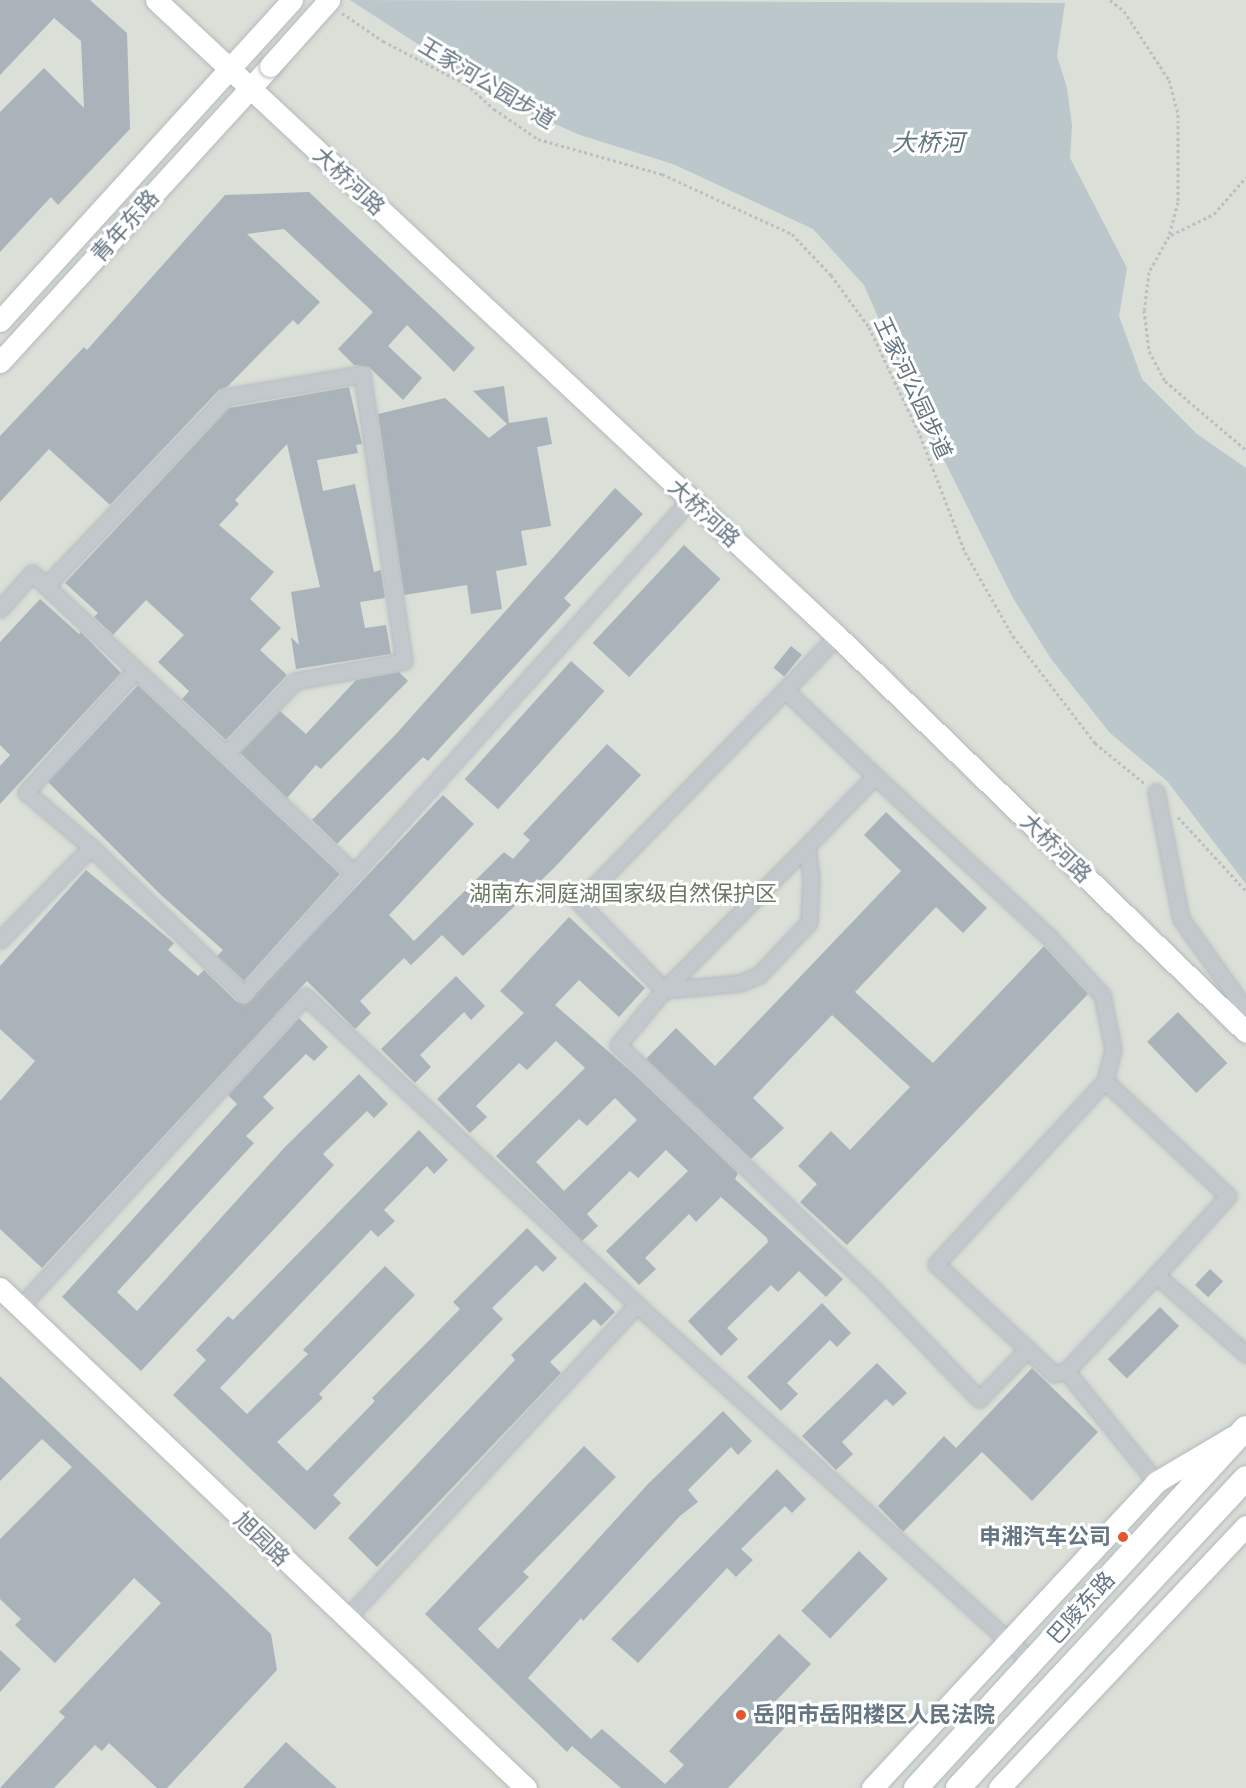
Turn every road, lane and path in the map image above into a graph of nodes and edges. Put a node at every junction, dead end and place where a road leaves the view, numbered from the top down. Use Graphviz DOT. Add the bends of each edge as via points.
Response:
graph roads {
  1 [pos="156,0"];
  2 [pos="292,0"];
  3 [pos="1110,0"];
  4 [pos="334,5"];
  5 [pos="230,69"];
  6 [pos="250,89"];
  7 [pos="1246,177"];
  8 [pos="1169,236"];
  9 [pos="0,320"];
  10 [pos="0,362"];
  11 [pos="1246,450"];
  12 [pos="690,500"];
  13 [pos="46,586"];
  14 [pos="0,609"];
  15 [pos="837,636"];
  16 [pos="136,670"];
  17 [pos="785,690"];
  18 [pos="226,754"];
  19 [pos="875,776"];
  20 [pos="1156,792"];
  21 [pos="807,846"];
  22 [pos="90,847"];
  23 [pos="354,873"];
  24 [pos="1246,891"];
  25 [pos="0,940"];
  26 [pos="664,990"];
  27 [pos="1246,1010"];
  28 [pos="1246,1032"];
  29 [pos="1105,1081"];
  30 [pos="1156,1275"];
  31 [pos="0,1288"];
  32 [pos="637,1305"];
  33 [pos="21,1306"];
  34 [pos="1028,1350"];
  35 [pos="1246,1354"];
  36 [pos="1066,1371"];
  37 [pos="1245,1429"];
  38 [pos="1246,1478"];
  39 [pos="1156,1482"];
  40 [pos="1246,1526"];
  41 [pos="345,1620"];
  42 [pos="1005,1641"];
  43 [pos="1032,1662"];
  44 [pos="526,1788"];
  45 [pos="872,1788"];
  46 [pos="916,1788"];
  47 [pos="958,1788"];
  48 [pos="999,1788"];
  1 -- 5 [label="street, 大桥河路"];
  2 -- 5 [label="street, 青年东路"];
  3 -- 8 [label="path" via="1124,11 1169,80 1178,114 1178,202"];
  4 -- 6 [label="street, 青年东路, bridge"];
  4 -- 20 [label="path, 王家河公园步道" via="383,41 466,84 538,139 662,174 792,234 831,275 869,327 920,435 965,552 1013,636 1095,743"];
  5 -- 6 [label="street, 大桥河路"];
  5 -- 9 [label="street, 青年东路"];
  6 -- 10 [label="street, 青年东路"];
  6 -- 12 [label="street, 大桥河路"];
  7 -- 8 [label="path" via="1214,214"];
  8 -- 11 [label="path" via="1149,272 1144,310 1149,351 1165,381"];
  12 -- 15 [label="street, 大桥河路"];
  12 -- 23 [label="street"];
  13 -- 14 [label="street" via="32,573"];
  13 -- 16 [label="street"];
  13 -- 18 [label="street" via="226,397 362,374 404,661 295,681"];
  15 -- 17 [label="street"];
  15 -- 28 [label="street, 大桥河路"];
  16 -- 18 [label="street"];
  16 -- 22 [label="street" via="26,792"];
  17 -- 19 [label="street"];
  17 -- 26 [label="street" via="579,902"];
  18 -- 23 [label="street"];
  19 -- 21 [label="street"];
  19 -- 29 [label="street" via="1048,937 1102,995 1113,1049"];
  20 -- 24 [label="path, 王家河公园步道"];
  20 -- 27 [label="street" via="1180,919"];
  21 -- 26 [label="street"];
  21 -- 26 [label="street" via="809,922 759,975 740,983"];
  22 -- 23 [label="street" via="244,995"];
  22 -- 25 [label="street"];
  26 -- 34 [label="street" via="618,1046 875,1291 979,1400"];
  29 -- 30 [label="street" via="1228,1196"];
  29 -- 34 [label="street" via="936,1264"];
  30 -- 35 [label="street"];
  30 -- 36 [label="street"];
  31 -- 33 [label="street, 旭园路"];
  32 -- 33 [label="street" via="305,996"];
  32 -- 41 [label="street"];
  32 -- 42 [label="street"];
  33 -- 41 [label="street, 旭园路"];
  34 -- 36 [label="street" via="1054,1374"];
  36 -- 39 [label="street"];
  37 -- 39 [label="street"];
  37 -- 43 [label="main road, 巴陵东路"];
  38 -- 47 [label="main road, 巴陵东路"];
  39 -- 42 [label="street"];
  40 -- 48 [label="street"];
  41 -- 44 [label="street, 旭园路"];
  42 -- 43 [label="street"];
  42 -- 45 [label="street"];
  43 -- 46 [label="main road, 巴陵东路"];
}
